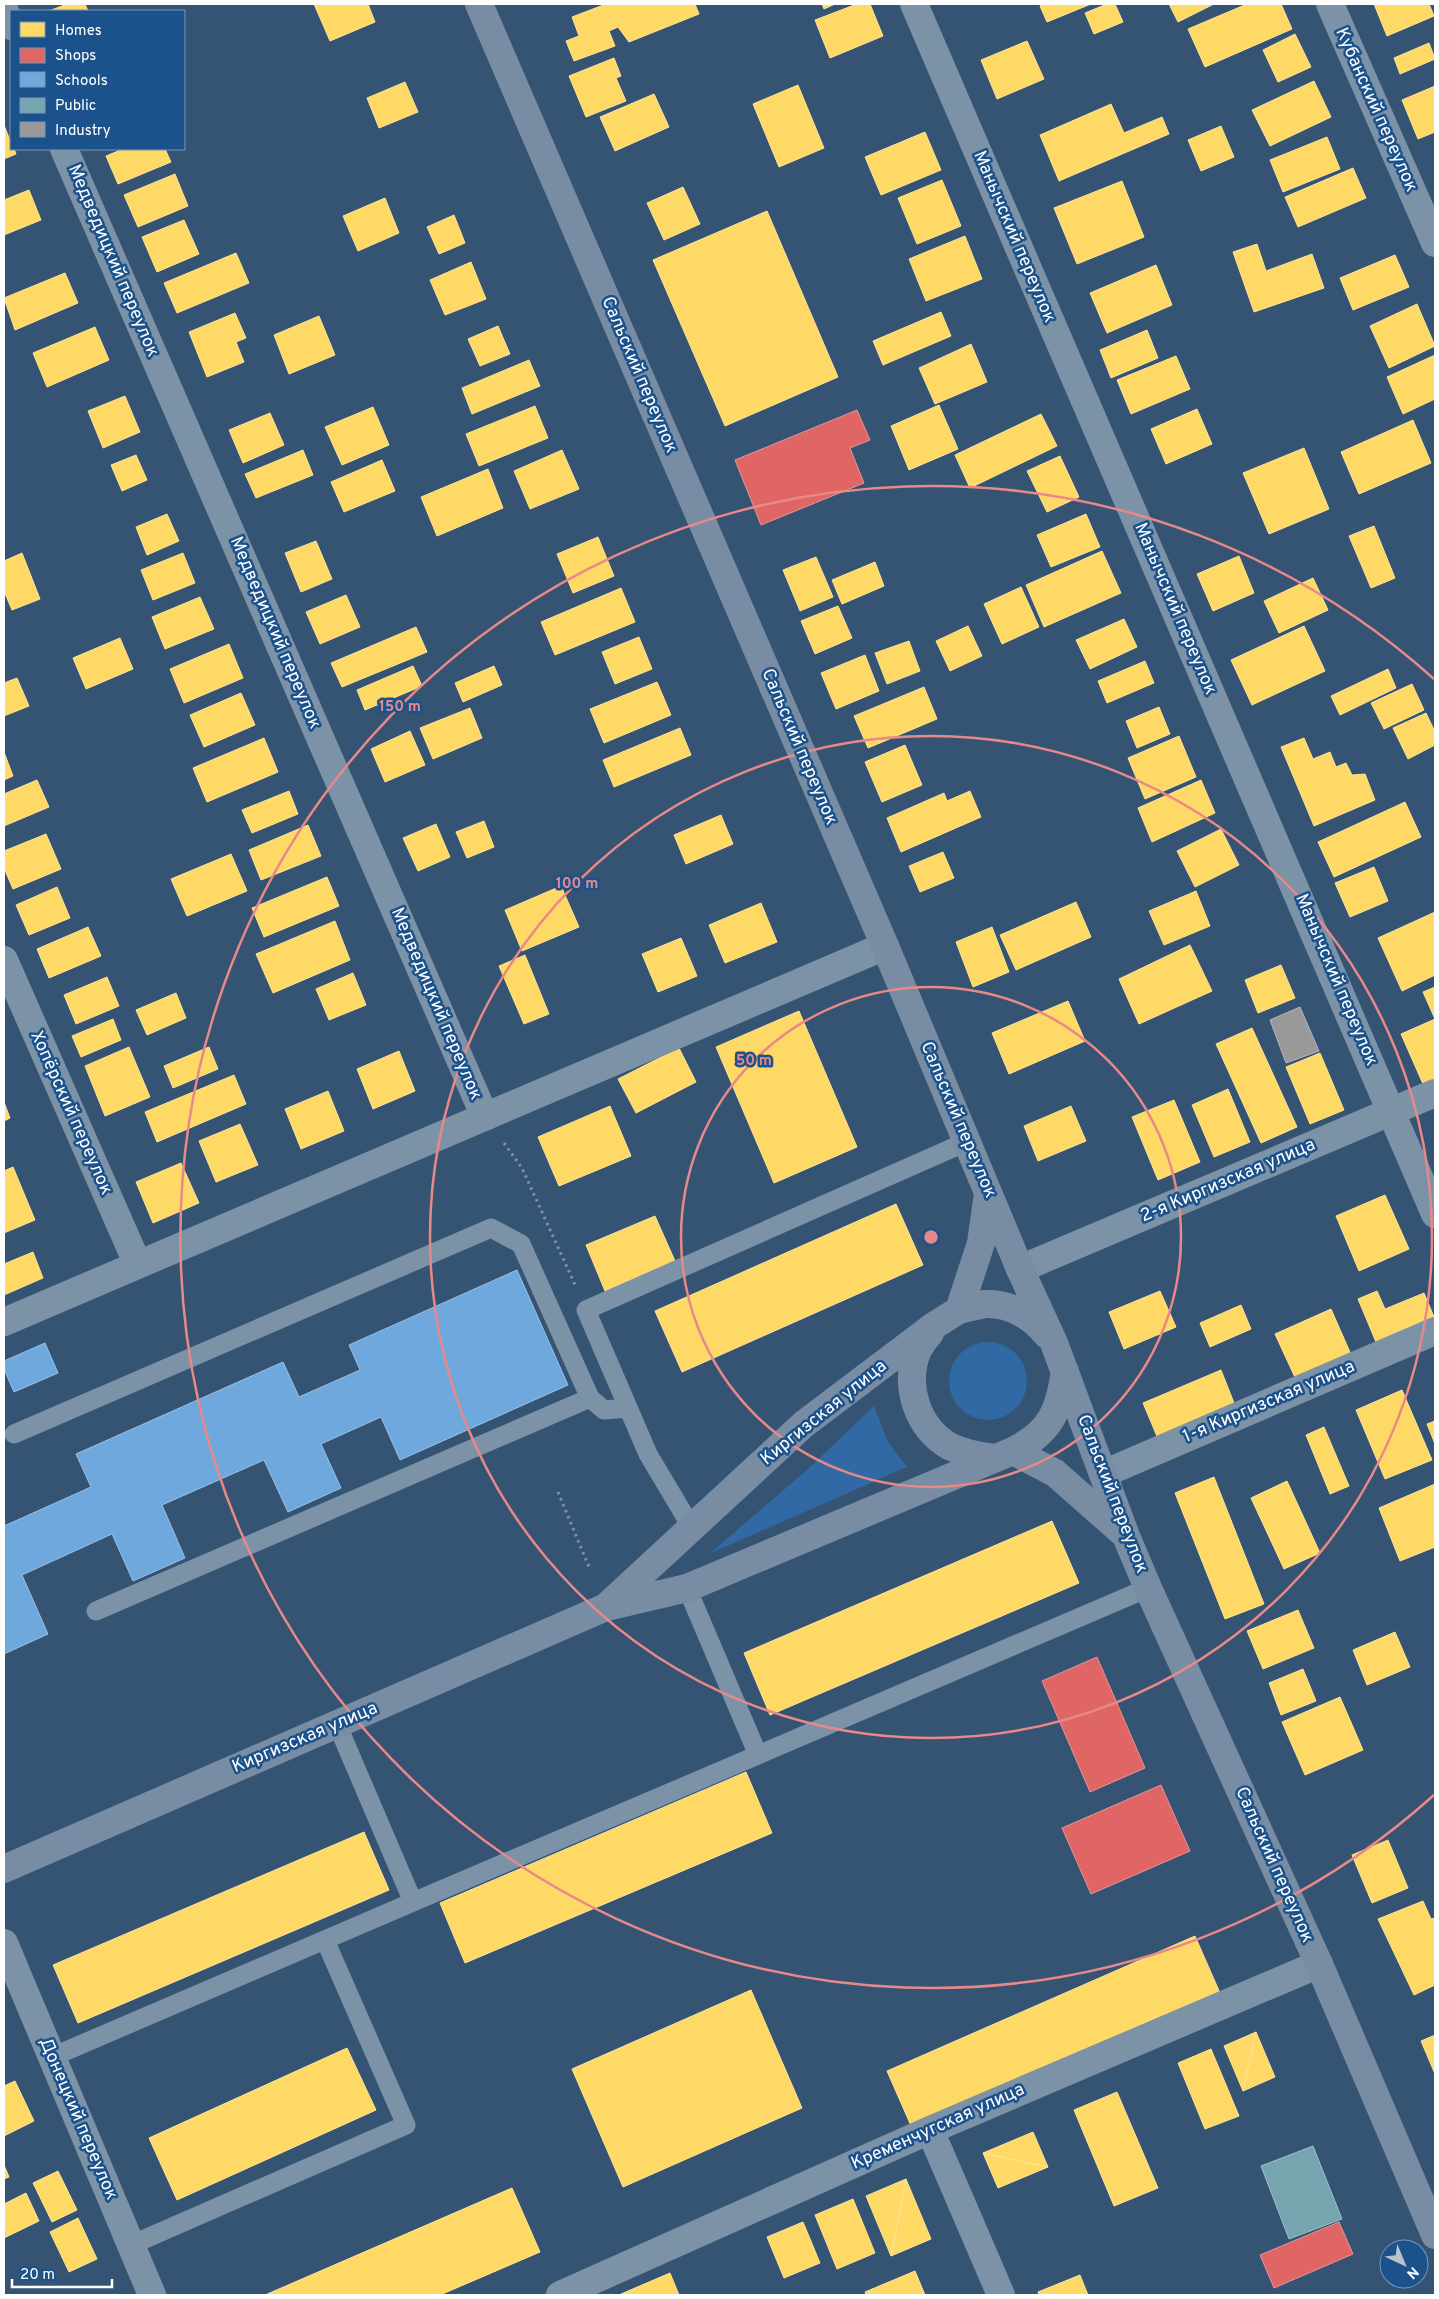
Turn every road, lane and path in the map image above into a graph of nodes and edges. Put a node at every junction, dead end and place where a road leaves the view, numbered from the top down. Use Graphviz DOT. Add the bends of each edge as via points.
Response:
graph roads {
  1 [pos="479,4"];
  2 [pos="914,4"];
  3 [pos="1330,4"];
  4 [pos="4,9"];
  5 [pos="10,24"];
  6 [pos="64,150"];
  7 [pos="1435,244"];
  8 [pos="886,946"];
  9 [pos="4,960"];
  10 [pos="1435,1093"];
  11 [pos="1392,1111"];
  12 [pos="485,1117"];
  13 [pos="966,1142"];
  14 [pos="988,1192"];
  15 [pos="1435,1214"];
  16 [pos="138,1265"];
  17 [pos="1020,1269"];
  18 [pos="586,1310"];
  19 [pos="959,1310"];
  20 [pos="4,1322"];
  21 [pos="935,1325"];
  22 [pos="1435,1331"];
  23 [pos="1054,1343"];
  24 [pos="1065,1371"];
  25 [pos="590,1398"];
  26 [pos="628,1408"];
  27 [pos="14,1434"];
  28 [pos="1003,1455"];
  29 [pos="1103,1474"];
  30 [pos="558,1492"];
  31 [pos="692,1528"];
  32 [pos="1126,1536"];
  33 [pos="589,1568"];
  34 [pos="687,1588"];
  35 [pos="1148,1588"];
  36 [pos="606,1608"];
  37 [pos="96,1611"];
  38 [pos="337,1724"];
  39 [pos="758,1755"];
  40 [pos="4,1869"];
  41 [pos="413,1902"];
  42 [pos="325,1940"];
  43 [pos="4,1943"];
  44 [pos="1319,1964"];
  45 [pos="52,2057"];
  46 [pos="930,2130"];
  47 [pos="1435,2235"];
  48 [pos="131,2244"];
  49 [pos="566,2294"];
  50 [pos="152,2295"];
  51 [pos="1001,2295"];
  1 -- 8 [label="main road, Сальский переулок"];
  2 -- 11 [label="street, Манычский переулок"];
  3 -- 7 [label="street, Кубанский переулок"];
  4 -- 5 [label="street"];
  6 -- 12 [label="street, Медведицкий переулок"];
  8 -- 12 [label="street"];
  8 -- 13 [label="main road, Сальский переулок"];
  9 -- 16 [label="street, Хопёрский переулок"];
  10 -- 11 [label="street, 2-я Киргизская улица"];
  11 -- 15 [label="street, Манычский переулок"];
  11 -- 17 [label="street, 2-я Киргизская улица"];
  12 -- 16 [label="street"];
  12 -- 18 [label="path" via="522,1168"];
  13 -- 14 [label="main road, Сальский переулок"];
  13 -- 18 [label="lane"];
  14 -- 17 [label="main road, Сальский переулок"];
  14 -- 19 [label="main road" via="981,1243"];
  16 -- 20 [label="street"];
  17 -- 23 [label="main road, Сальский переулок"];
  18 -- 26 [label="lane"];
  19 -- 21 [label="main road, Киргизская улица"];
  19 -- 23 [label="main road" via="987,1304 1012,1308 1037,1323"];
  21 -- 28 [label="main road" via="918,1351 912,1376 913,1397 920,1416 949,1445 968,1454"];
  21 -- 31 [label="main road, Киргизская улица" via="804,1424"];
  22 -- 29 [label="street, 1-я Киргизская улица"];
  23 -- 24 [label="main road, Сальский переулок"];
  24 -- 28 [label="main road" via="1059,1404 1053,1417 1036,1438"];
  24 -- 29 [label="main road, Сальский переулок"];
  25 -- 26 [label="lane" via="604,1410"];
  25 -- 27 [label="lane" via="521,1244 491,1228"];
  25 -- 37 [label="lane"];
  26 -- 31 [label="lane" via="648,1454"];
  28 -- 32 [label="main road" via="1055,1473"];
  28 -- 34 [label="main road, Киргизская улица"];
  29 -- 32 [label="main road, Сальский переулок"];
  30 -- 33 [label="path"];
  31 -- 36 [label="main road, Киргизская улица"];
  32 -- 35 [label="main road, Сальский переулок"];
  34 -- 36 [label="main road, Киргизская улица"];
  34 -- 39 [label="lane"];
  35 -- 39 [label="lane"];
  35 -- 44 [label="main road, Сальский переулок"];
  36 -- 38 [label="main road, Киргизская улица"];
  38 -- 40 [label="main road, Киргизская улица"];
  38 -- 41 [label="lane"];
  39 -- 41 [label="lane"];
  41 -- 42 [label="lane"];
  42 -- 45 [label="lane"];
  42 -- 48 [label="lane" via="406,2125"];
  43 -- 45 [label="street, Донецкий переулок"];
  44 -- 46 [label="street, Кременчугская улица"];
  44 -- 47 [label="main road, Сальский переулок"];
  45 -- 48 [label="street, Донецкий переулок"];
  46 -- 49 [label="street, Кременчугская улица"];
  46 -- 51 [label="street"];
  48 -- 50 [label="street, Донецкий переулок"];
}
